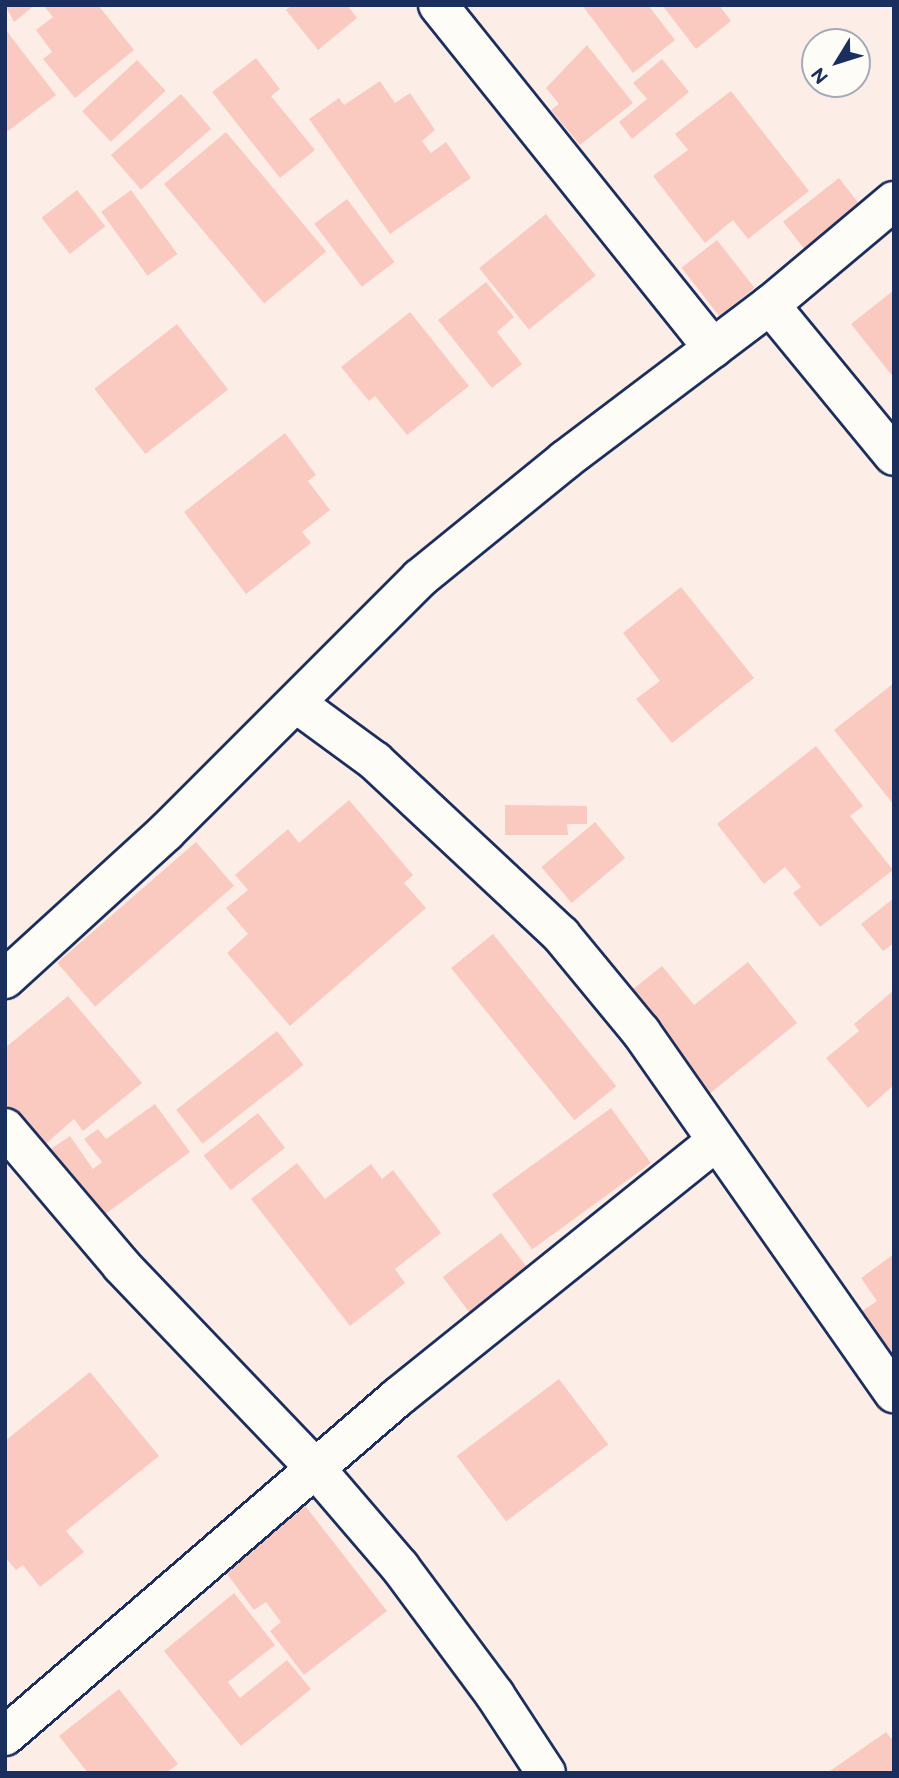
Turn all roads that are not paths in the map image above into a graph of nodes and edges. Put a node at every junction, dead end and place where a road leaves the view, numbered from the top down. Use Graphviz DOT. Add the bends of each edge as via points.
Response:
graph roads {
  1 [pos="438,5"];
  2 [pos="894,201"];
  3 [pos="771,305"];
  4 [pos="713,348"];
  5 [pos="894,456"];
  6 [pos="297,704"];
  7 [pos="5,979"];
  8 [pos="5,1128"];
  9 [pos="714,1143"];
  10 [pos="894,1394"];
  11 [pos="316,1469"];
  12 [pos="5,1735"];
  13 [pos="546,1773"];
  1 -- 4 [label="street"];
  2 -- 3 [label="street"];
  3 -- 4 [label="street"];
  3 -- 5 [label="street"];
  4 -- 6 [label="street" via="420,578"];
  6 -- 7 [label="street"];
  6 -- 9 [label="street" via="375,761 561,935 641,1032"];
  8 -- 11 [label="street" via="121,1265"];
  9 -- 10 [label="street"];
  9 -- 11 [label="street" via="538,1282"];
  11 -- 12 [label="street"];
  11 -- 13 [label="street" via="400,1567"];
}
